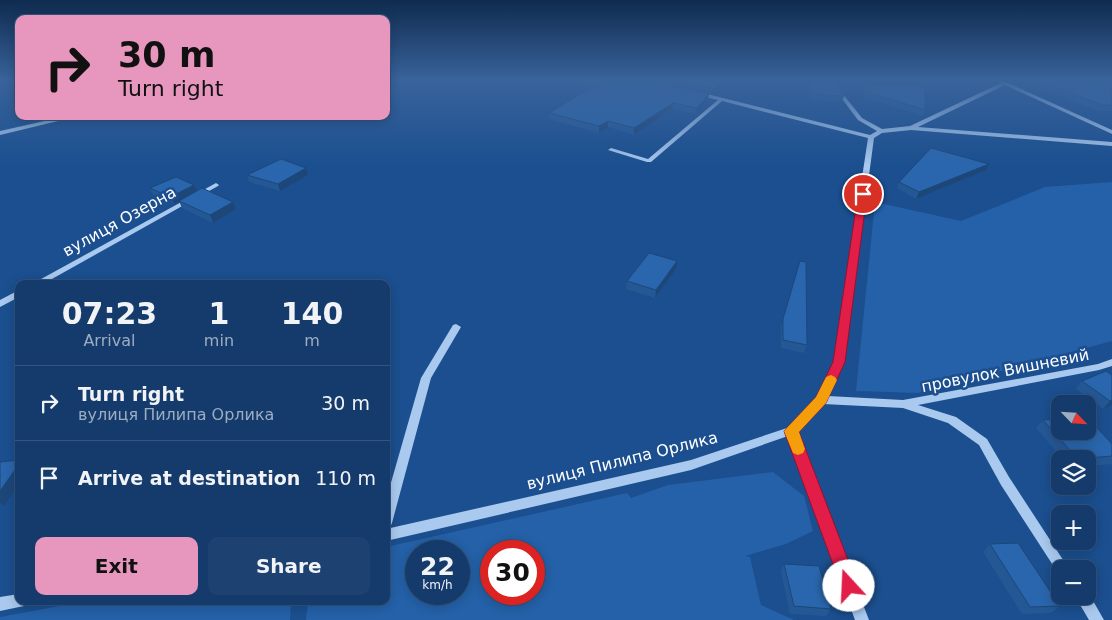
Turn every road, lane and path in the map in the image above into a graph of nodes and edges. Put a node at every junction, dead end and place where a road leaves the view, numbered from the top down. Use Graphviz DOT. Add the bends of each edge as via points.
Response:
graph roads {
  1 [pos="711,108"];
  2 [pos="752,108"];
  3 [pos="851,108"];
  4 [pos="953,108"];
  5 [pos="1059,108"];
  6 [pos="57,120"];
  7 [pos="911,128"];
  8 [pos="881,131"];
  9 [pos="0,132"];
  10 [pos="1112,132"];
  11 [pos="871,137"];
  12 [pos="1112,144"];
  13 [pos="611,150"];
  14 [pos="216,185"];
  15 [pos="43,280"];
  16 [pos="15,295"];
  17 [pos="0,304"];
  18 [pos="456,327"];
  19 [pos="1112,362"];
  20 [pos="821,400"];
  21 [pos="903,404"];
  22 [pos="791,431"];
  23 [pos="390,508"];
  24 [pos="390,534"];
  25 [pos="1057,560"];
  26 [pos="15,602"];
  27 [pos="0,604"];
  28 [pos="1088,605"];
  29 [pos="862,620"];
  30 [pos="1097,620"];
  1 -- 13 [label="street" via="649,161"];
  2 -- 11 [label="street"];
  3 -- 8 [label="street" via="860,119"];
  4 -- 7 [label="street"];
  5 -- 10 [label="street"];
  6 -- 9 [label="street"];
  7 -- 8 [label="street"];
  7 -- 12 [label="street"];
  8 -- 11 [label="street"];
  11 -- 20 [label="street, вулиця Пилипа Орлика" via="839,362"];
  14 -- 15 [label="street, вулиця Озерна"];
  16 -- 17 [label="street"];
  18 -- 23 [label="street" via="426,378"];
  19 -- 21 [label="street, провулок Вишневий"];
  20 -- 21 [label="street"];
  20 -- 22 [label="street, вулиця Пилипа Орлика"];
  21 -- 25 [label="street" via="952,420 983,442"];
  22 -- 24 [label="street, вулиця Пилипа Орлика" via="691,465"];
  22 -- 29 [label="street"];
  26 -- 27 [label="street"];
  28 -- 30 [label="street"];
}
